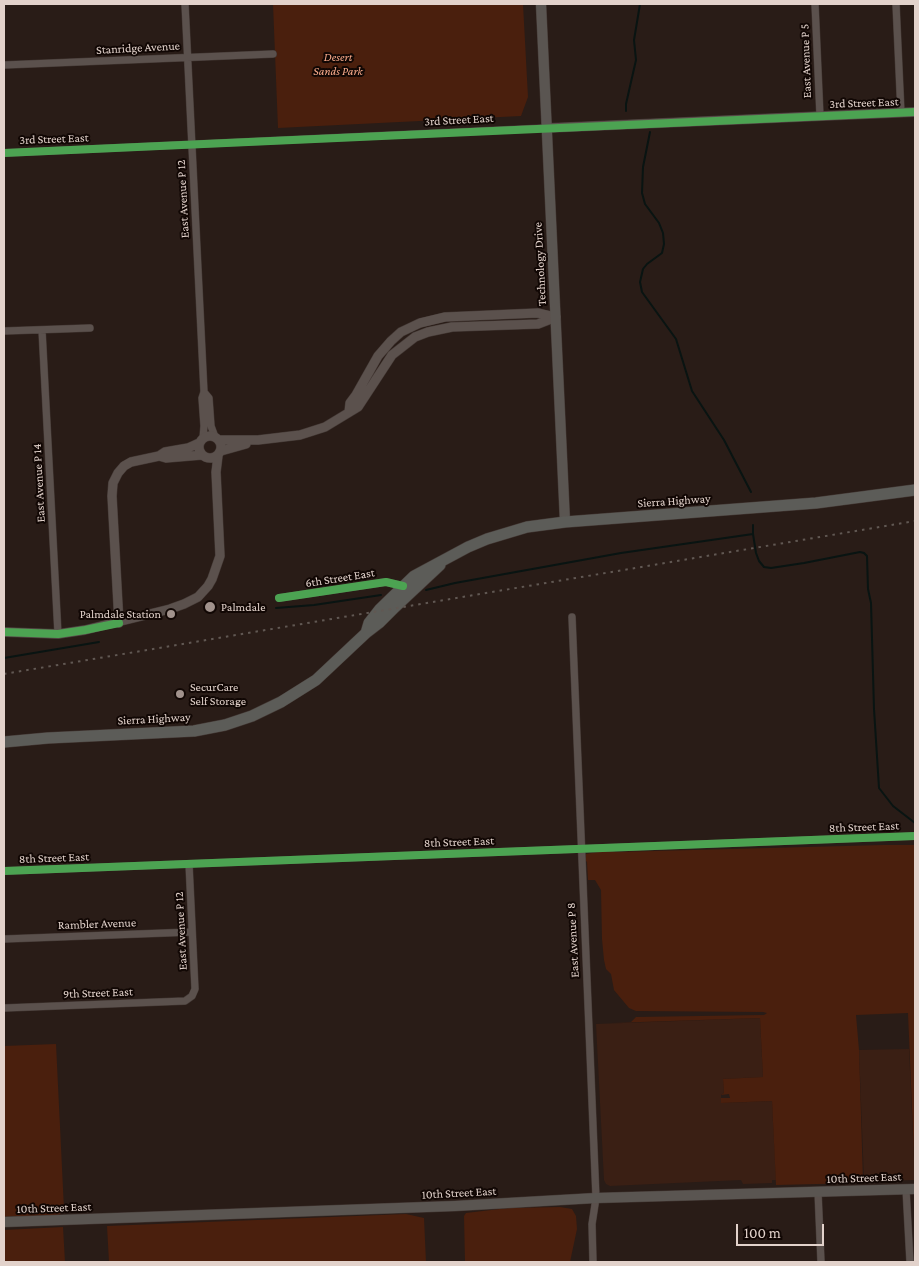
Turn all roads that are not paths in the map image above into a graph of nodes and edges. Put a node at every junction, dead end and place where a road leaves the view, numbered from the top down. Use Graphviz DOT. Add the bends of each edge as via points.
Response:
graph roads {
  1 [pos="185,4"];
  2 [pos="541,4"];
  3 [pos="815,4"];
  4 [pos="896,4"];
  5 [pos="273,54"];
  6 [pos="187,57"];
  7 [pos="4,65"];
  8 [pos="915,112"];
  9 [pos="901,113"];
  10 [pos="820,116"];
  11 [pos="547,128"];
  12 [pos="191,145"];
  13 [pos="4,153"];
  14 [pos="556,318"];
  15 [pos="90,328"];
  16 [pos="42,330"];
  17 [pos="4,332"];
  18 [pos="204,392"];
  19 [pos="217,438"];
  20 [pos="258,440"];
  21 [pos="201,441"];
  22 [pos="219,454"];
  23 [pos="202,455"];
  24 [pos="158,456"];
  25 [pos="915,490"];
  26 [pos="564,522"];
  27 [pos="443,562"];
  28 [pos="403,586"];
  29 [pos="279,598"];
  30 [pos="572,617"];
  31 [pos="119,622"];
  32 [pos="4,632"];
  33 [pos="366,633"];
  34 [pos="58,634"];
  35 [pos="4,742"];
  36 [pos="915,836"];
  37 [pos="581,848"];
  38 [pos="189,864"];
  39 [pos="4,871"];
  40 [pos="192,932"];
  41 [pos="4,939"];
  42 [pos="192,996"];
  43 [pos="4,1008"];
  44 [pos="910,1189"];
  45 [pos="818,1192"];
  46 [pos="596,1198"];
  47 [pos="4,1222"];
  48 [pos="593,1262"];
  49 [pos="822,1262"];
  50 [pos="910,1262"];
  1 -- 6 [label="street, East Avenue P 12"];
  2 -- 11 [label="main road, Technology Drive"];
  3 -- 10 [label="street, East Avenue P 5"];
  4 -- 9 [label="street"];
  5 -- 6 [label="street, Stanridge Avenue"];
  6 -- 7 [label="street, Stanridge Avenue"];
  6 -- 12 [label="street, East Avenue P 12"];
  8 -- 9 [label="street, 3rd Street East"];
  9 -- 10 [label="street, 3rd Street East"];
  10 -- 11 [label="street, 3rd Street East"];
  11 -- 12 [label="street, 3rd Street East"];
  11 -- 14 [label="main road, Technology Drive"];
  12 -- 13 [label="street, 3rd Street East"];
  12 -- 18 [label="street, East Avenue P 12"];
  14 -- 20 [label="street" via="538,312 445,317 420,322 390,341 350,403 348,412 314,432"];
  14 -- 26 [label="main road, Technology Drive"];
  15 -- 16 [label="street"];
  16 -- 17 [label="street"];
  16 -- 34 [label="street, East Avenue P 14"];
  18 -- 19 [label="street, East Avenue P 12" via="209,398 211,426"];
  18 -- 21 [label="street, East Avenue P 12"];
  19 -- 20 [label="street"];
  19 -- 21 [label="street" via="209,436"];
  19 -- 22 [label="street" via="221,448"];
  20 -- 22 [label="street"];
  21 -- 23 [label="street" via="199,450"];
  21 -- 24 [label="street"];
  22 -- 23 [label="street" via="211,459"];
  22 -- 31 [label="street" via="216,472 220,556 208,586 198,597 184,604"];
  23 -- 24 [label="street"];
  24 -- 31 [label="street" via="124,466 114,483"];
  25 -- 26 [label="main road, Sierra Highway" via="806,504"];
  26 -- 27 [label="main road, Sierra Highway" via="509,532 468,547"];
  27 -- 28 [label="main road, Sierra Highway" via="430,566"];
  27 -- 33 [label="main road, Sierra Highway"];
  28 -- 29 [label="street, 6th Street East" via="386,582"];
  28 -- 33 [label="main road, Sierra Highway" via="369,624"];
  30 -- 37 [label="street, East Avenue P 8"];
  31 -- 34 [label="street"];
  32 -- 34 [label="street"];
  33 -- 35 [label="main road, Sierra Highway" via="316,680 281,702 225,725 165,734"];
  36 -- 37 [label="street, 8th Street East"];
  37 -- 38 [label="street, 8th Street East"];
  37 -- 46 [label="street, East Avenue P 8"];
  38 -- 39 [label="street, 8th Street East"];
  38 -- 40 [label="street, East Avenue P 12"];
  40 -- 41 [label="street, Rambler Avenue"];
  40 -- 42 [label="street, East Avenue P 12" via="195,989"];
  42 -- 43 [label="street, 9th Street East" via="185,1001"];
  44 -- 45 [label="main road, 10th Street East"];
  44 -- 50 [label="street"];
  45 -- 46 [label="main road, 10th Street East"];
  45 -- 49 [label="street"];
  46 -- 47 [label="main road, 10th Street East" via="446,1207"];
  46 -- 48 [label="street, East Avenue P 8" via="592,1224"];
}
